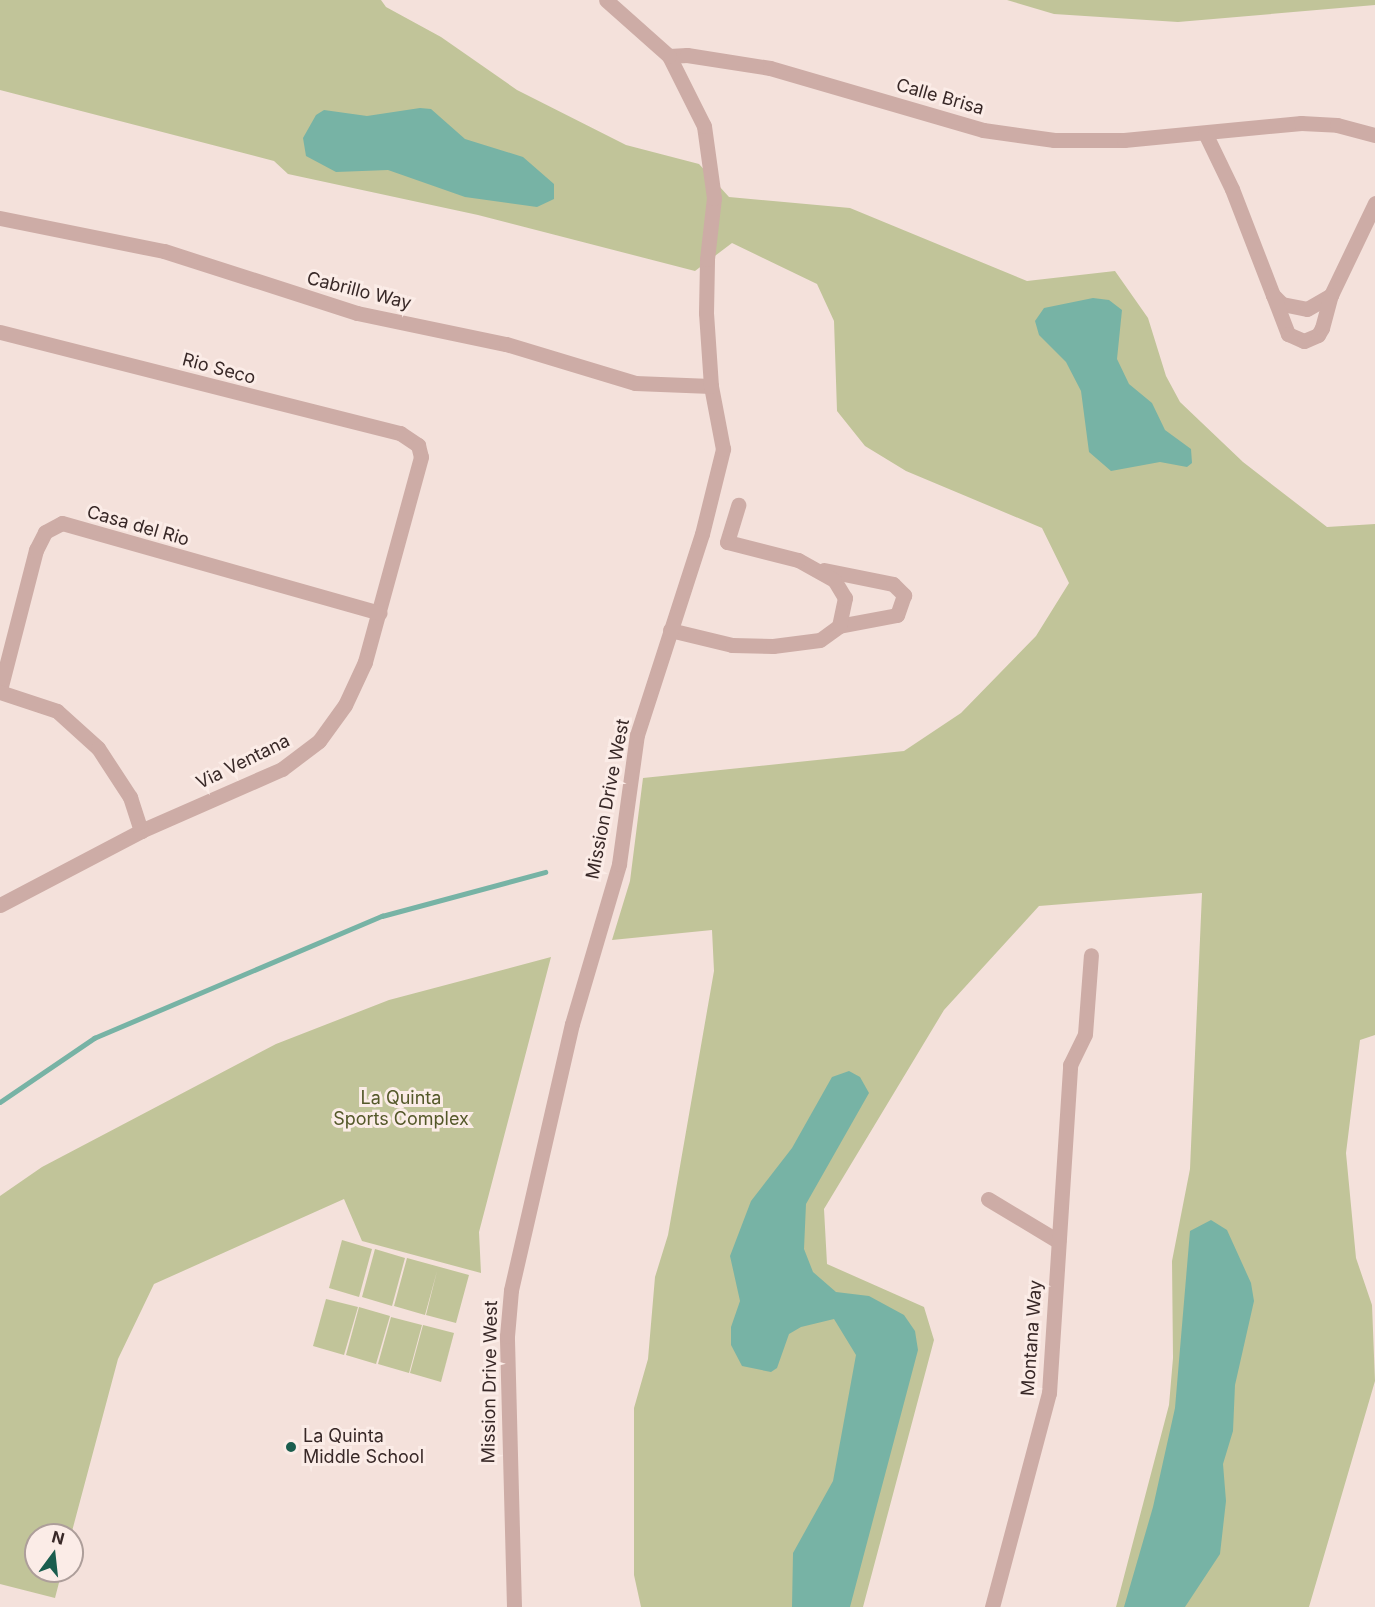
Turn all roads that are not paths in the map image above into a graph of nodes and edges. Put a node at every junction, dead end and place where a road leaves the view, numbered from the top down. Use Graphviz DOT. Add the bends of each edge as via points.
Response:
graph roads {
  1 [pos="606,0"];
  2 [pos="669,56"];
  3 [pos="1205,133"];
  4 [pos="1375,135"];
  5 [pos="1375,203"];
  6 [pos="0,218"];
  7 [pos="1273,295"];
  8 [pos="1330,295"];
  9 [pos="0,332"];
  10 [pos="711,386"];
  11 [pos="421,451"];
  12 [pos="738,505"];
  13 [pos="815,568"];
  14 [pos="380,613"];
  15 [pos="839,626"];
  16 [pos="670,630"];
  17 [pos="0,691"];
  18 [pos="141,831"];
  19 [pos="0,905"];
  20 [pos="1090,955"];
  21 [pos="988,1199"];
  22 [pos="1058,1242"];
  23 [pos="514,1607"];
  24 [pos="992,1607"];
  1 -- 2 [label="street, Mission Drive West"];
  2 -- 3 [label="street, Calle Brisa" via="687,55 797,74 983,130 1077,140"];
  2 -- 10 [label="street, Mission Drive West" via="704,126 714,198 707,259"];
  3 -- 4 [label="street, Calle Brisa" via="1301,123 1337,125"];
  3 -- 7 [label="street" via="1232,189"];
  5 -- 8 [label="street"];
  6 -- 10 [label="street, Cabrillo Way" via="164,251 347,311 495,341 635,383"];
  7 -- 8 [label="street" via="1294,309 1307,309"];
  7 -- 8 [label="street" via="1288,334 1304,341 1318,335 1322,328"];
  9 -- 11 [label="street, Rio Seco" via="400,433"];
  10 -- 16 [label="street, Mission Drive West" via="723,449 702,534"];
  11 -- 14 [label="street, Via Ventana" via="421,466"];
  12 -- 13 [label="street" via="727,542"];
  13 -- 15 [label="street" via="842,590 845,608"];
  13 -- 15 [label="street" via="893,584 904,595 897,615"];
  14 -- 17 [label="street, Casa del Rio" via="62,524 45,532 36,550"];
  14 -- 18 [label="street, Via Ventana" via="356,685 319,741 282,769"];
  15 -- 16 [label="street" via="820,640 773,646 732,645"];
  16 -- 23 [label="street, Mission Drive West" via="637,735 619,864 572,1024 511,1290 507,1359"];
  17 -- 18 [label="street" via="57,711 98,748 130,797"];
  18 -- 19 [label="street, Via Ventana"];
  20 -- 22 [label="street, Montana Way" via="1085,1034 1070,1065"];
  21 -- 22 [label="street"];
  22 -- 24 [label="street, Montana Way" via="1049,1393"];
}
